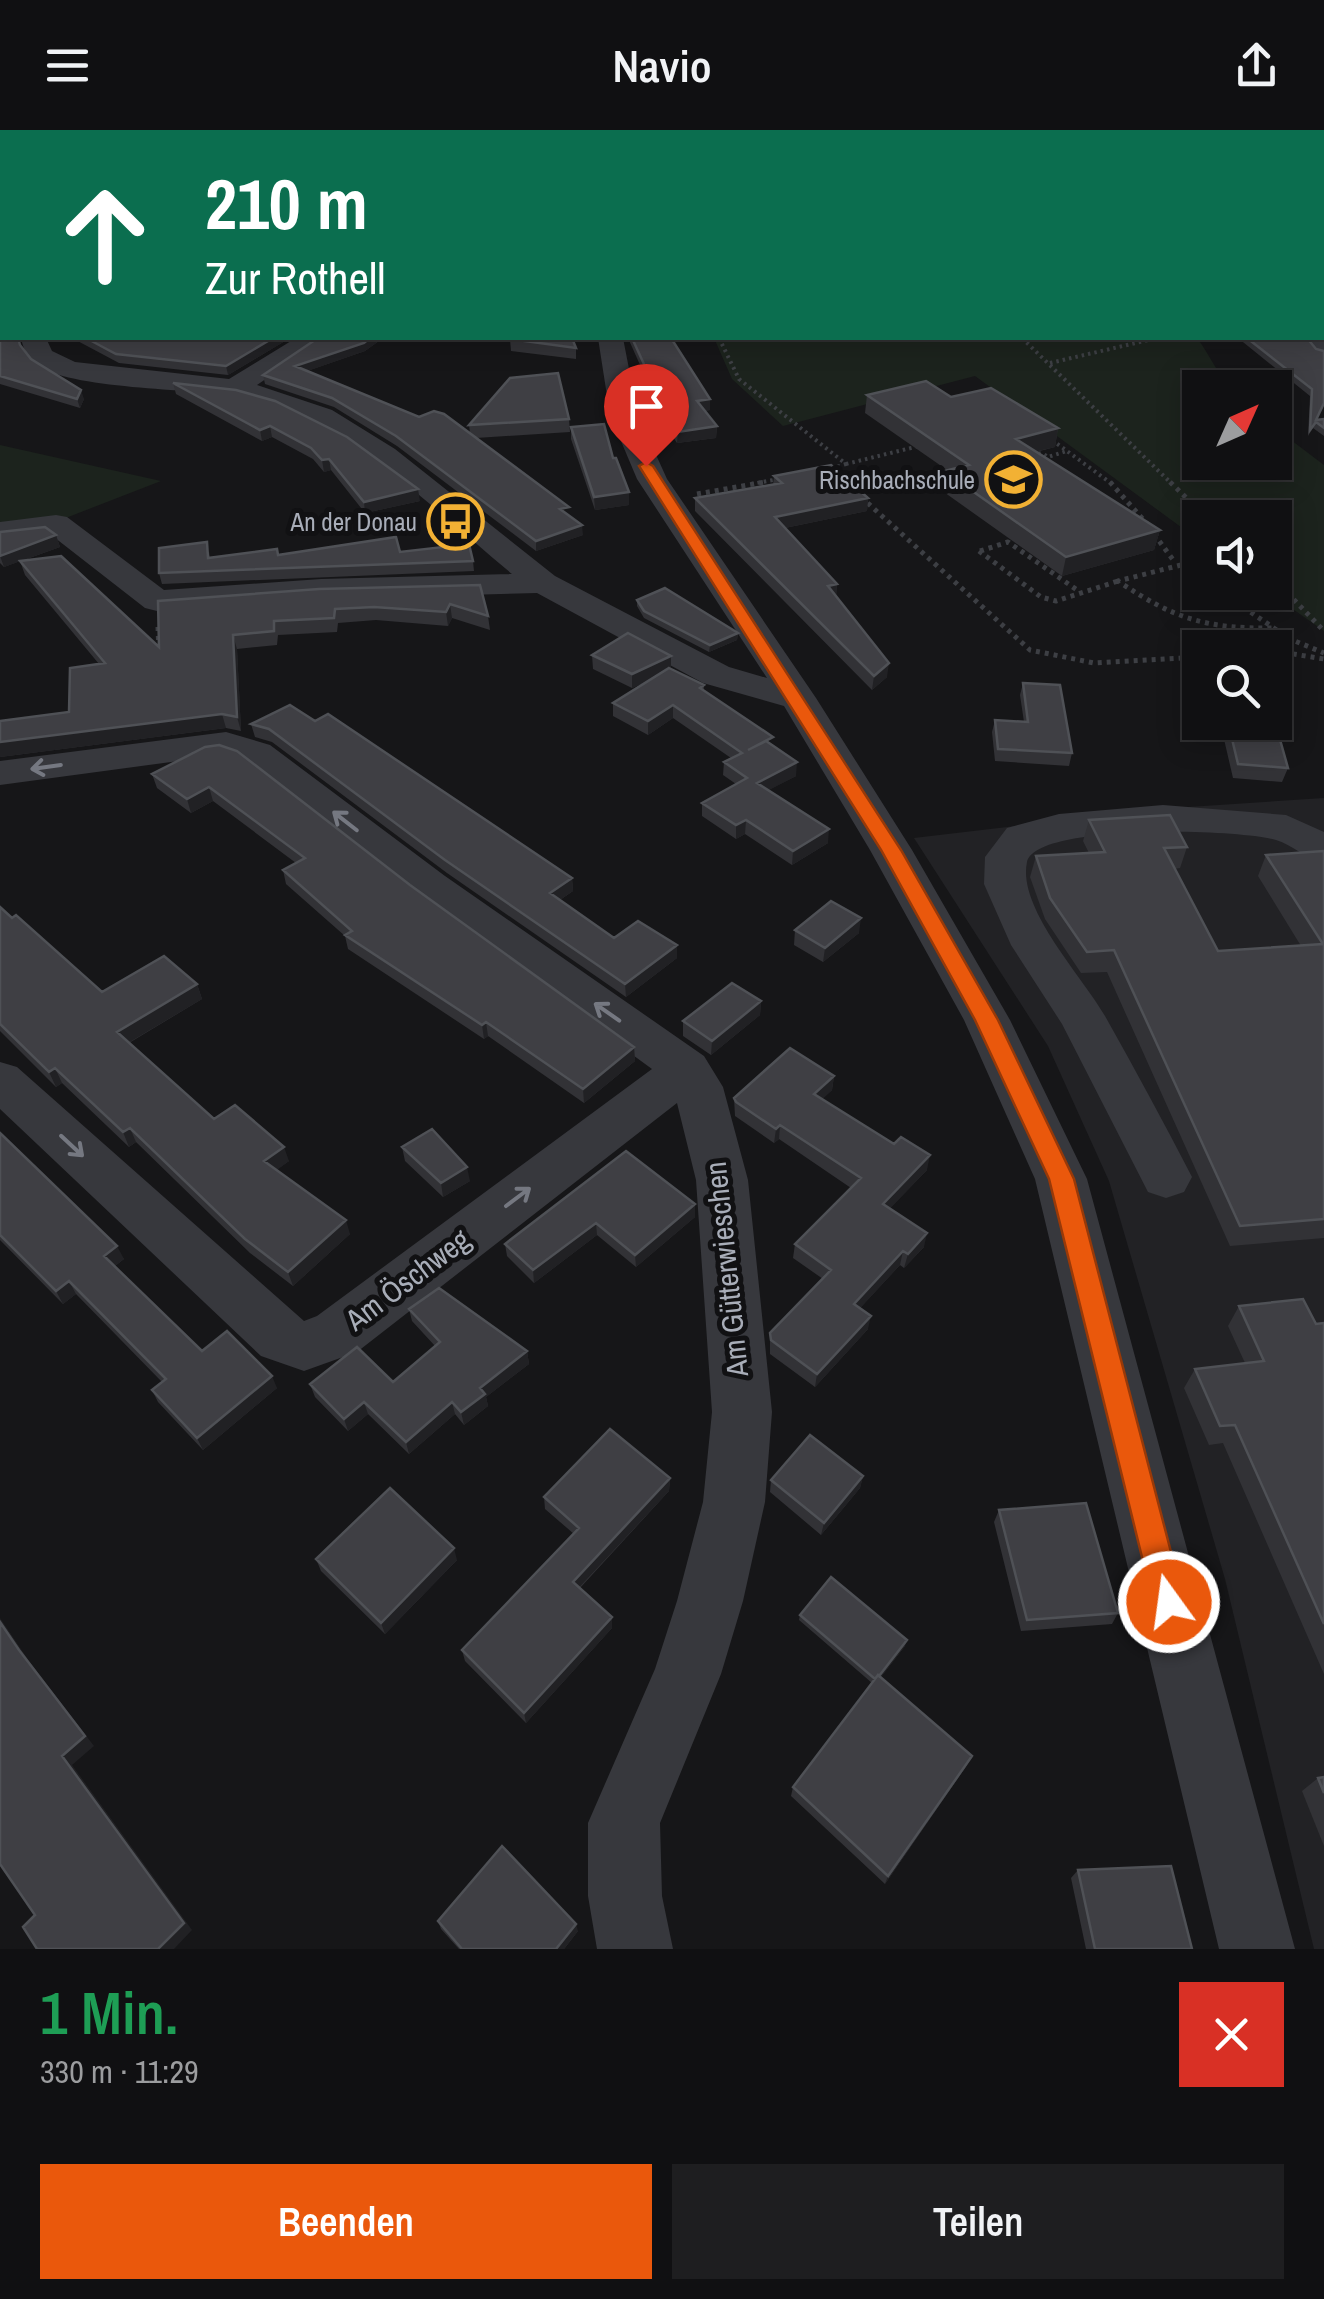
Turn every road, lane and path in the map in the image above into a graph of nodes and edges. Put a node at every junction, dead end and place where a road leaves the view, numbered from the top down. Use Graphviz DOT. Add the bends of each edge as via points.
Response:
graph roads {
  1 [pos="35,340"];
  2 [pos="310,340"];
  3 [pos="611,340"];
  4 [pos="721,340"];
  5 [pos="1024,340"];
  6 [pos="1148,340"];
  7 [pos="1049,364"];
  8 [pos="234,388"];
  9 [pos="1037,431"];
  10 [pos="931,444"];
  11 [pos="1068,451"];
  12 [pos="846,464"];
  13 [pos="1038,468"];
  14 [pos="794,476"];
  15 [pos="845,482"];
  16 [pos="859,495"];
  17 [pos="667,500"];
  18 [pos="1188,500"];
  19 [pos="0,531"];
  20 [pos="1159,550"];
  21 [pos="1174,561"];
  22 [pos="1181,565"];
  23 [pos="1118,581"];
  24 [pos="542,583"];
  25 [pos="1082,593"];
  26 [pos="1292,598"];
  27 [pos="157,601"];
  28 [pos="1248,610"];
  29 [pos="1274,628"];
  30 [pos="1324,631"];
  31 [pos="1292,653"];
  32 [pos="1324,656"];
  33 [pos="159,657"];
  34 [pos="1182,659"];
  35 [pos="798,698"];
  36 [pos="0,773"];
  37 [pos="1324,850"];
  38 [pos="687,1068"];
  39 [pos="0,1080"];
  40 [pos="1166,1178"];
  41 [pos="636,1949"];
  42 [pos="1257,1949"];
  1 -- 8 [label="street" via="49,363 73,370"];
  2 -- 8 [label="street"];
  3 -- 17 [label="street" via="624,415"];
  4 -- 12 [label="path" via="739,379"];
  5 -- 7 [label="path"];
  6 -- 7 [label="path"];
  7 -- 18 [label="path"];
  8 -- 24 [label="street" via="276,397 352,432"];
  9 -- 11 [label="path"];
  10 -- 12 [label="path"];
  11 -- 13 [label="path" via="1022,458"];
  11 -- 21 [label="path" via="1133,505"];
  12 -- 15 [label="path" via="830,469"];
  14 -- 17 [label="path"];
  16 -- 34 [label="path" via="1030,650 1111,666"];
  17 -- 35 [label="street"];
  19 -- 27 [label="street" via="56,524"];
  20 -- 21 [label="path"];
  21 -- 22 [label="path"];
  22 -- 23 [label="path"];
  23 -- 25 [label="path"];
  23 -- 29 [label="path" via="1166,615 1194,625"];
  24 -- 27 [label="street"];
  24 -- 35 [label="street" via="716,674"];
  25 -- 25 [label="path" via="1056,601 1041,597 979,551 1008,542"];
  26 -- 30 [label="path"];
  27 -- 33 [label="path"];
  28 -- 29 [label="path"];
  29 -- 32 [label="path"];
  31 -- 32 [label="path"];
  35 -- 42 [label="street" via="986,1020 1062,1179"];
  38 -- 36 [label="street, one-way" via="242,746"];
  37 -- 40 [label="street" via="1286,828 1163,818 1059,828 1022,837 1006,856 1006,884 1033,945 1082,1017"];
  39 -- 38 [label="street, Am Öschweg, one-way" via="281,1338 304,1346 336,1334"];
  38 -- 41 [label="street, Am Gütterwieschen" via="722,1180 742,1412 734,1502 710,1602 624,1822 625,1896"];
}
